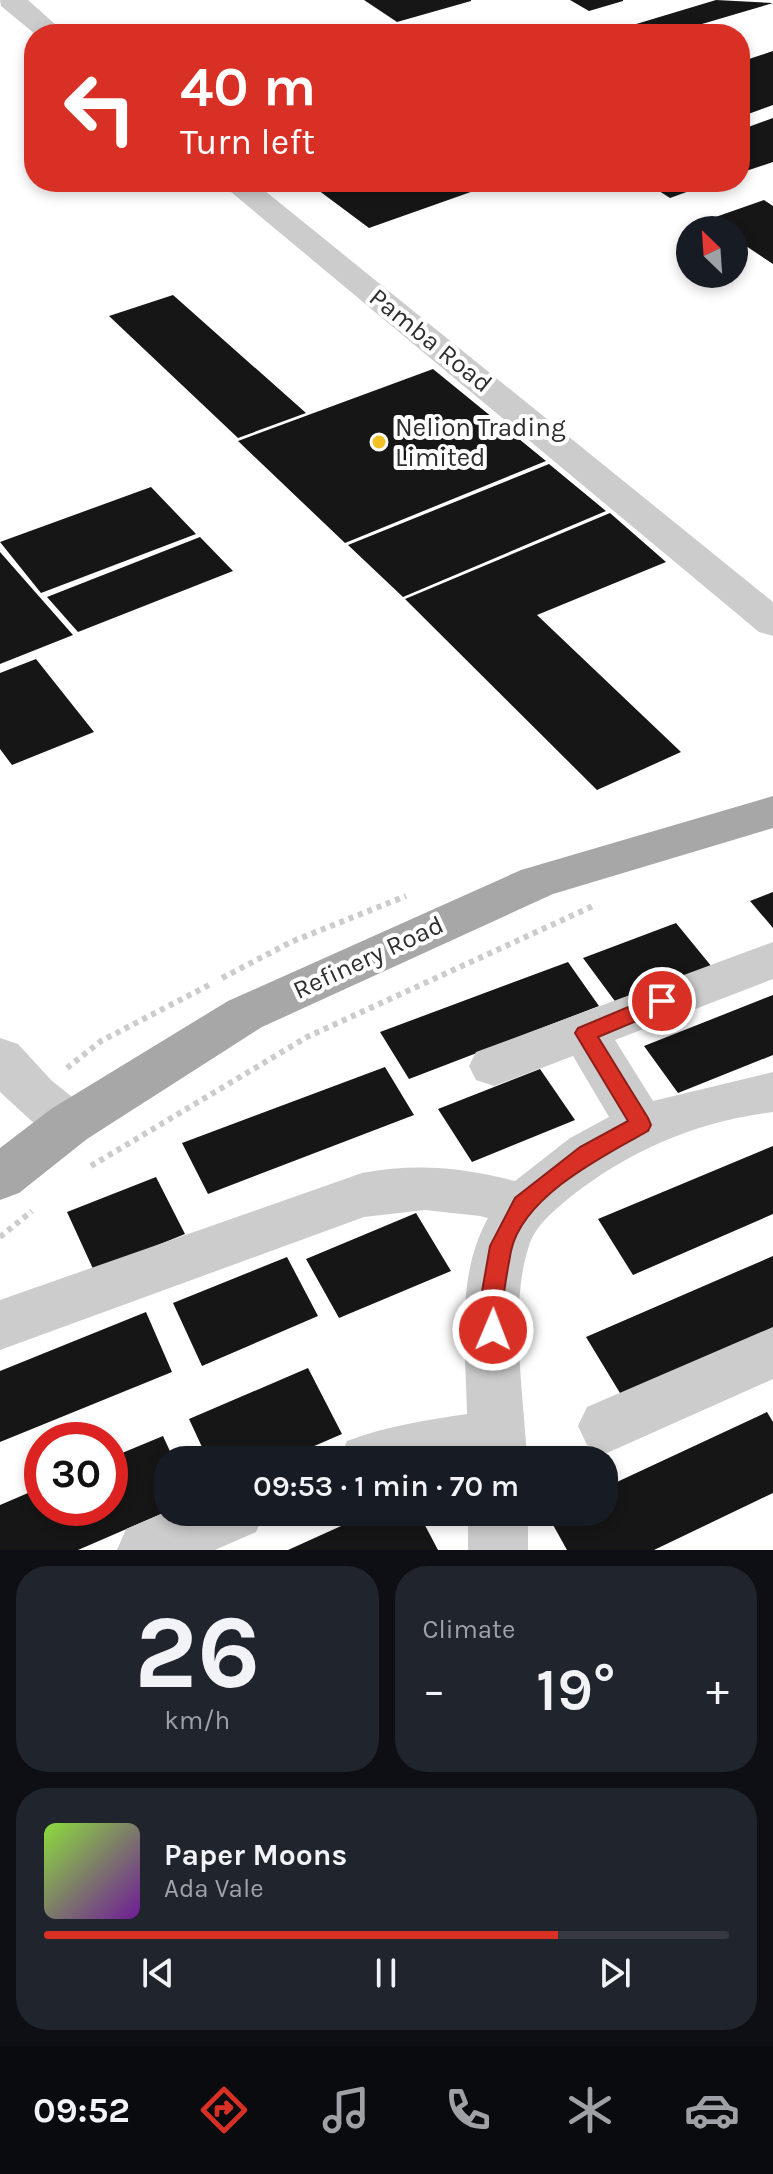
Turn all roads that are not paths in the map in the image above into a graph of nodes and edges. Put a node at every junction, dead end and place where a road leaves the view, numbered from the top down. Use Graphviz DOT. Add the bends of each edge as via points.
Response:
graph roads {
  1 [pos="11,0"];
  2 [pos="40,24"];
  3 [pos="247,192"];
  4 [pos="773,623"];
  5 [pos="773,812"];
  6 [pos="773,960"];
  7 [pos="585,1033"];
  8 [pos="0,1058"];
  9 [pos="494,1066"];
  10 [pos="773,1092"];
  11 [pos="69,1124"];
  12 [pos="641,1125"];
  13 [pos="0,1178"];
  14 [pos="523,1205"];
  15 [pos="0,1325"];
  16 [pos="773,1352"];
  17 [pos="607,1426"];
  18 [pos="498,1446"];
  19 [pos="203,1526"];
  20 [pos="498,1526"];
  21 [pos="147,1550"];
  22 [pos="498,1550"];
  1 -- 2 [label="street"];
  3 -- 4 [label="street, Pamba Road"];
  5 -- 11 [label="main road, Refinery Road" via="552,877 397,942 245,1014"];
  6 -- 7 [label="street"];
  7 -- 9 [label="street"];
  7 -- 12 [label="street"];
  8 -- 11 [label="street"];
  10 -- 12 [label="street"];
  11 -- 13 [label="main road, Refinery Road"];
  12 -- 14 [label="street" via="588,1153"];
  14 -- 15 [label="street" via="436,1185 362,1195"];
  14 -- 18 [label="street" via="501,1246 492,1303"];
  16 -- 17 [label="street"];
  19 -- 21 [label="street"];
  20 -- 22 [label="street"];
}
